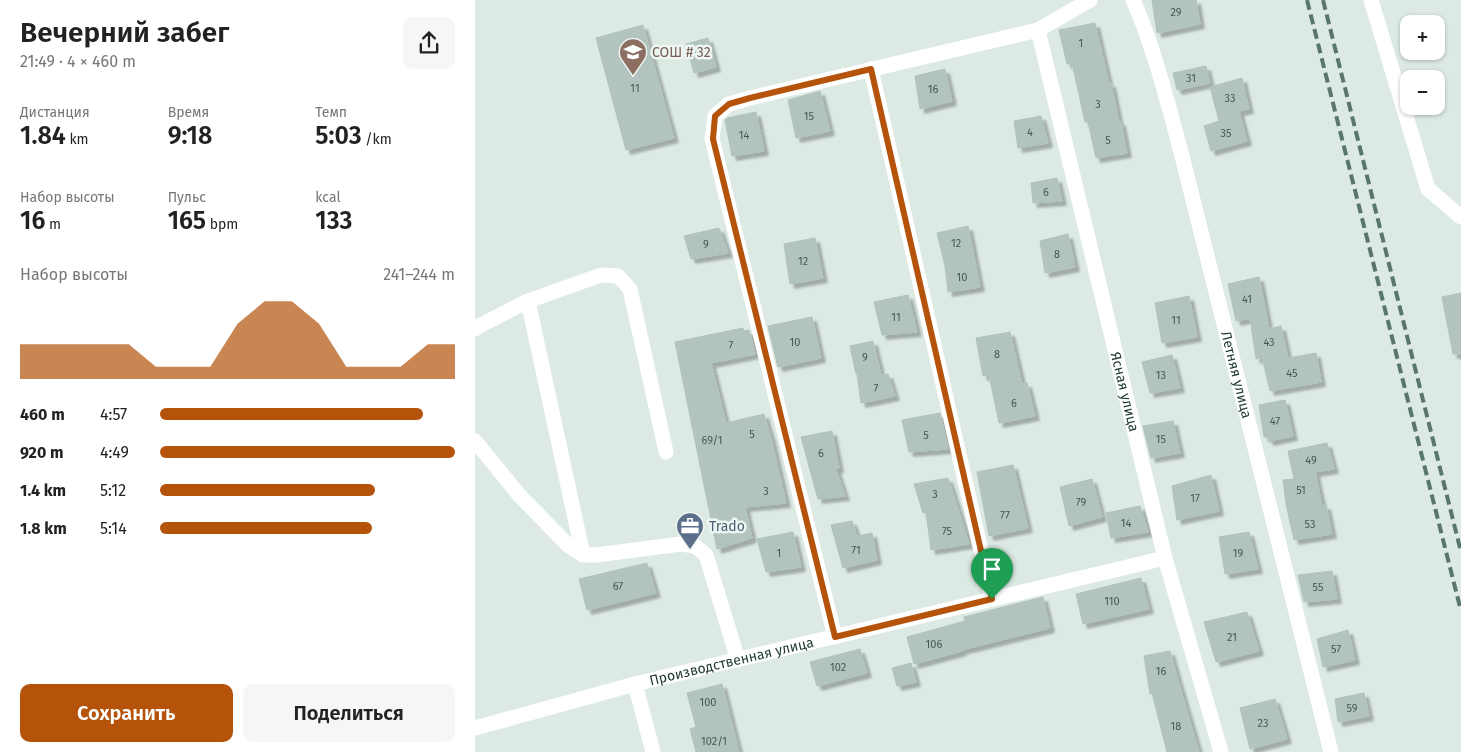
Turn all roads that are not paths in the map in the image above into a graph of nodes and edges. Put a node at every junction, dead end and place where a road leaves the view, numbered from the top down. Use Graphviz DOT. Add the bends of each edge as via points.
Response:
graph roads {
  1 [pos="1090,0"];
  2 [pos="1133,0"];
  3 [pos="1371,0"];
  4 [pos="1038,30"];
  5 [pos="871,69"];
  6 [pos="1461,217"];
  7 [pos="528,301"];
  8 [pos="475,330"];
  9 [pos="475,441"];
  10 [pos="665,452"];
  11 [pos="583,555"];
  12 [pos="1165,558"];
  13 [pos="992,599"];
  14 [pos="835,637"];
  15 [pos="738,660"];
  16 [pos="635,684"];
  17 [pos="475,728"];
  18 [pos="653,752"];
  19 [pos="1221,752"];
  20 [pos="1331,752"];
  1 -- 4 [label="street"];
  2 -- 20 [label="street, Летняя улица" via="1165,93 1182,156"];
  3 -- 6 [label="street" via="1428,189"];
  4 -- 5 [label="street"];
  4 -- 12 [label="street, Ясная улица"];
  5 -- 13 [label="street"];
  5 -- 14 [label="street" via="729,104 715,116 713,139"];
  7 -- 8 [label="street"];
  7 -- 10 [label="street" via="601,275 618,276 630,289"];
  7 -- 11 [label="street"];
  9 -- 11 [label="street" via="520,496 569,546"];
  11 -- 15 [label="street" via="681,544 695,546 706,556"];
  12 -- 13 [label="street, Производственная улица"];
  12 -- 19 [label="street, Ясная улица"];
  13 -- 14 [label="street, Производственная улица"];
  14 -- 15 [label="street, Производственная улица"];
  15 -- 16 [label="street, Производственная улица"];
  16 -- 17 [label="street, Производственная улица"];
  16 -- 18 [label="street"];
}
